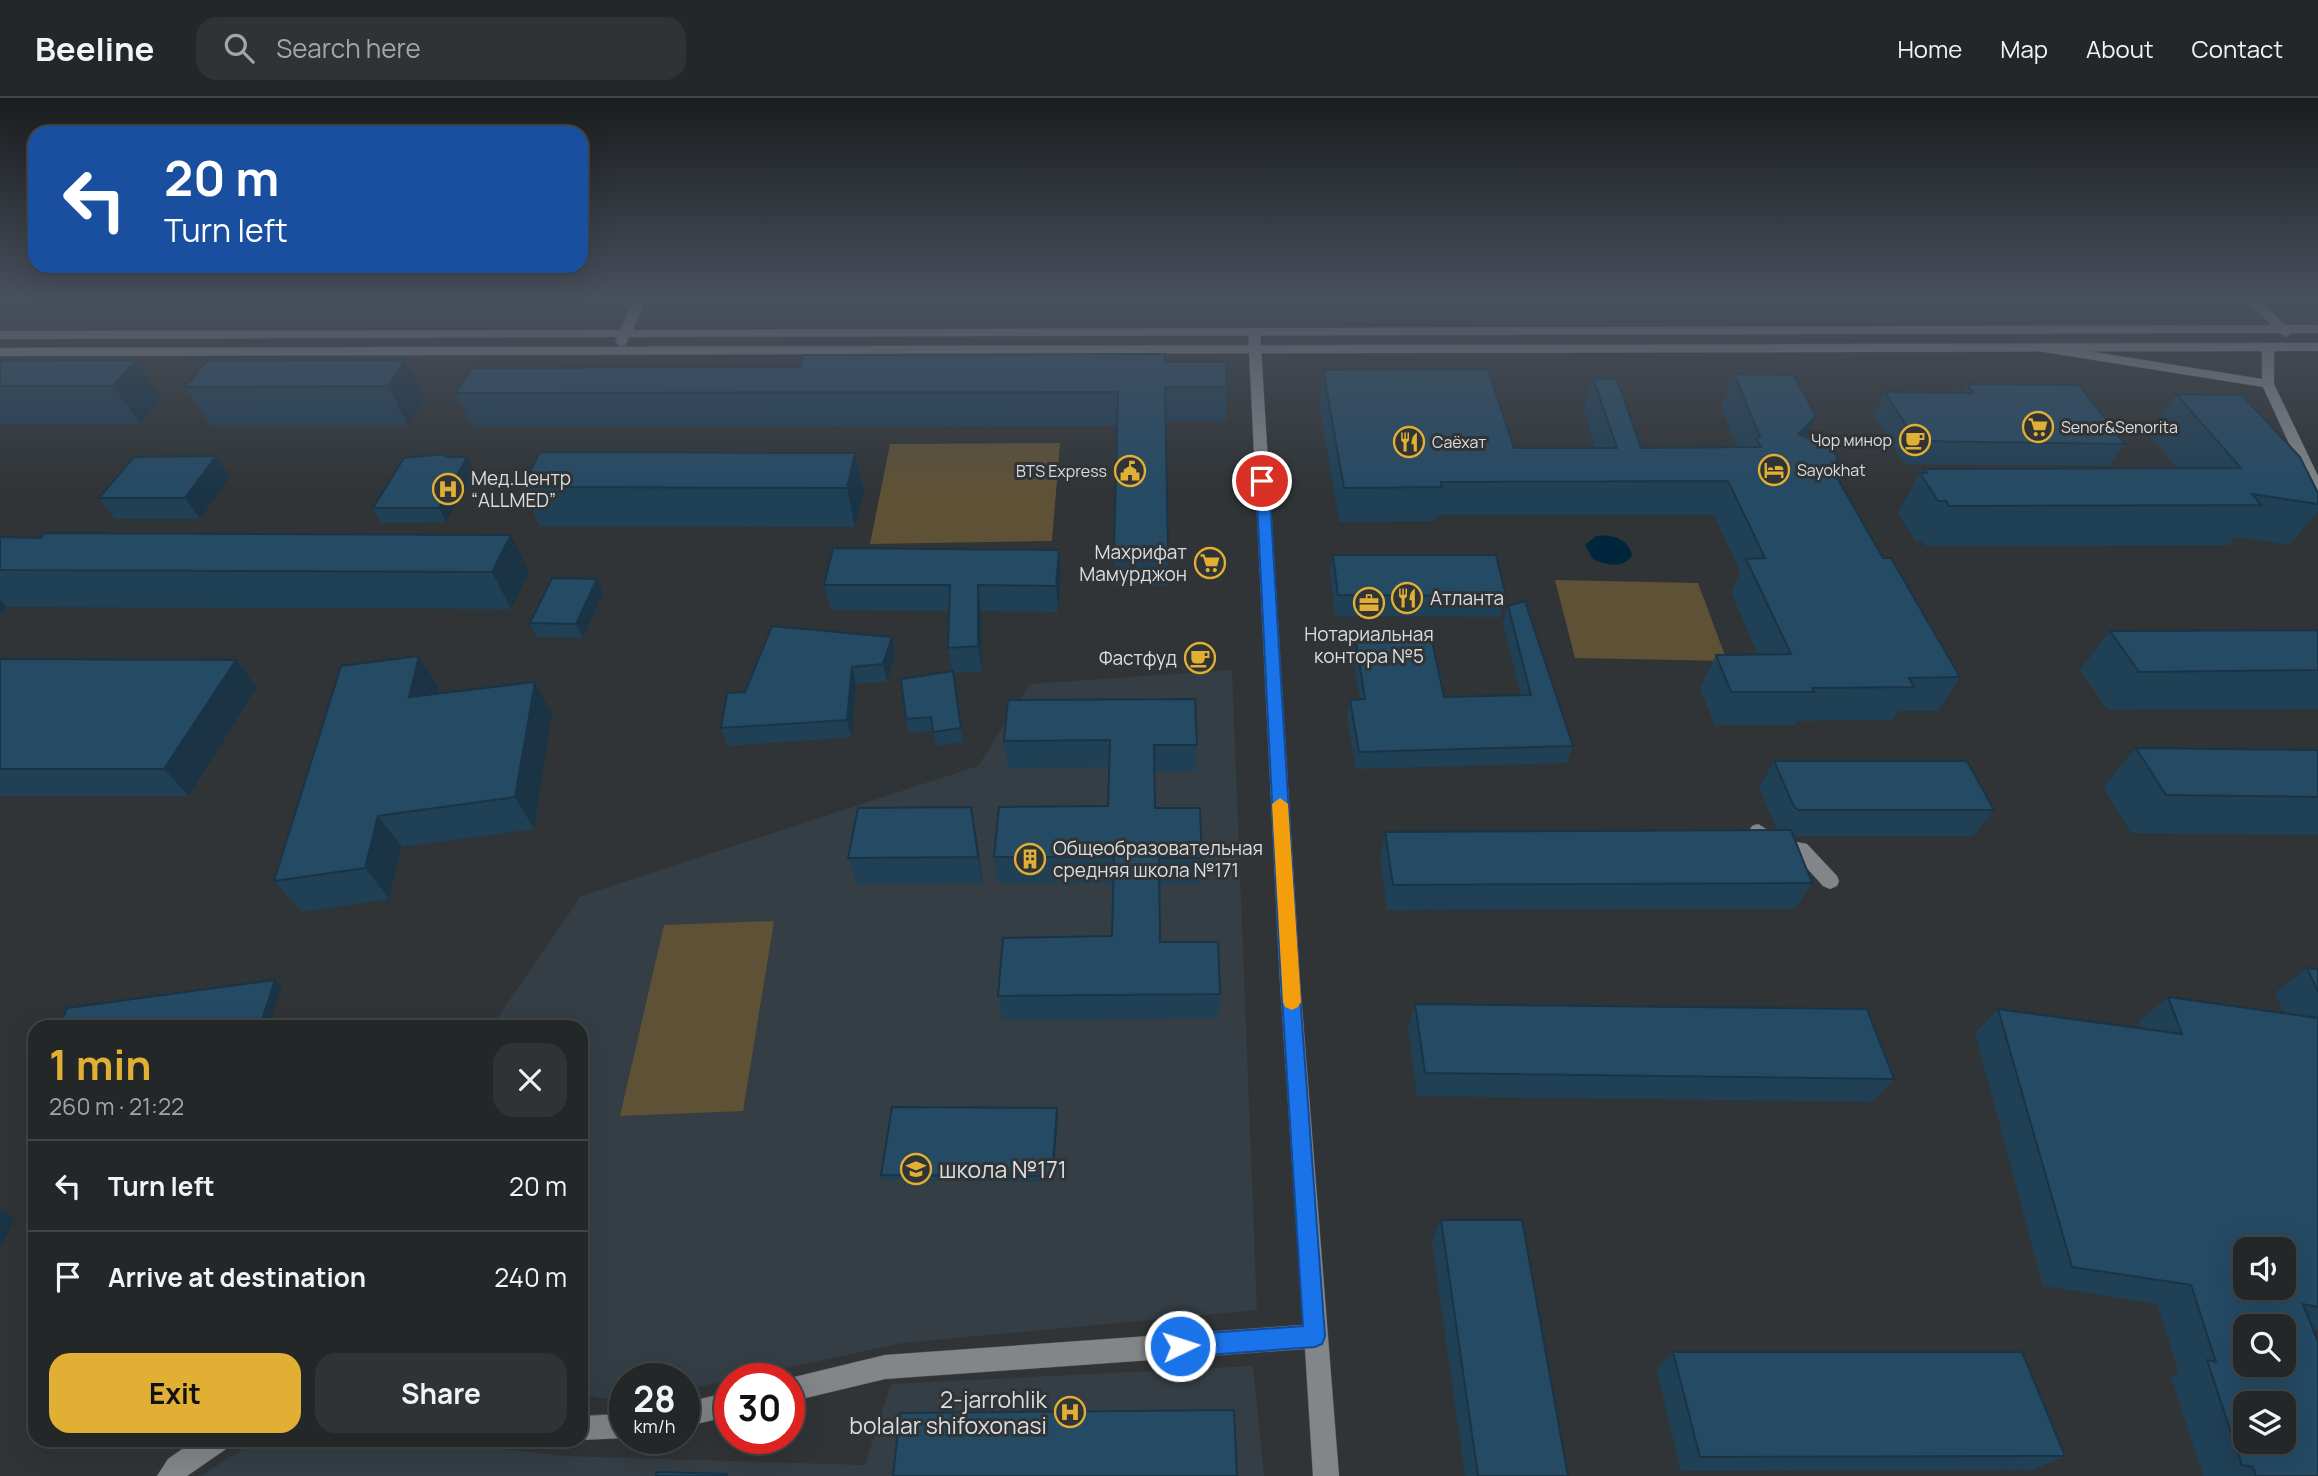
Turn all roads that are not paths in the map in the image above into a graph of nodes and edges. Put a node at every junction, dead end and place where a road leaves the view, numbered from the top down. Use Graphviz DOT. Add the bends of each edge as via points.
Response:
graph roads {
  1 [pos="1255,363"];
  2 [pos="2140,363"];
  3 [pos="2268,363"];
  4 [pos="2269,384"];
  5 [pos="2318,491"];
  6 [pos="1758,831"];
  7 [pos="1830,881"];
  8 [pos="1315,1336"];
  9 [pos="805,1386"];
  10 [pos="609,1427"];
  11 [pos="588,1428"];
  12 [pos="207,1447"];
  13 [pos="170,1476"];
  14 [pos="1326,1476"];
  1 -- 8 [label="main road"];
  2 -- 4 [label="main road"];
  3 -- 4 [label="main road"];
  4 -- 5 [label="main road"];
  6 -- 7 [label="main road" via="1778,846 1801,849"];
  8 -- 9 [label="main road" via="885,1367"];
  8 -- 14 [label="main road"];
  10 -- 11 [label="main road"];
  12 -- 13 [label="main road"];
}
